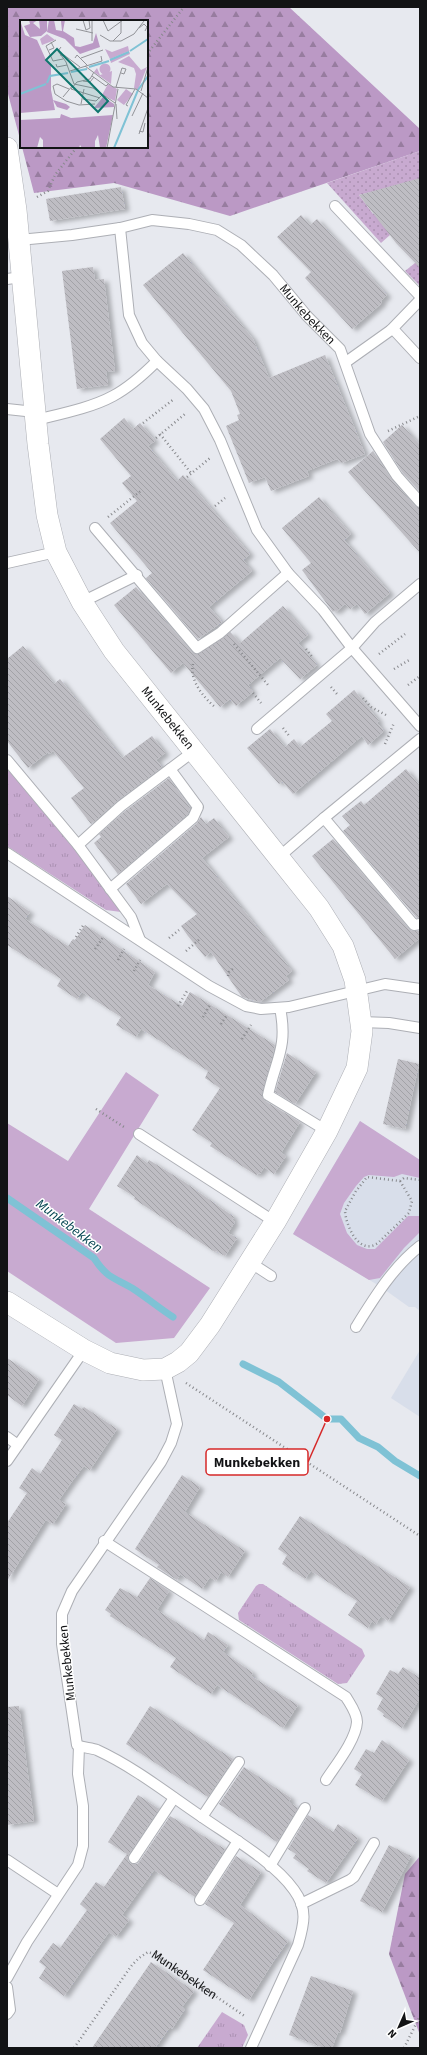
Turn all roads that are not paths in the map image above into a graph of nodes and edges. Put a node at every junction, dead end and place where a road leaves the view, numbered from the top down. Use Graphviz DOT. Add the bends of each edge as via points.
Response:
graph roads {
  1 [pos="7,148"];
  2 [pos="335,206"];
  3 [pos="120,228"];
  4 [pos="19,240"];
  5 [pos="15,278"];
  6 [pos="420,296"];
  7 [pos="420,300"];
  8 [pos="391,330"];
  9 [pos="420,358"];
  10 [pos="157,361"];
  11 [pos="346,362"];
  12 [pos="7,409"];
  13 [pos="36,416"];
  14 [pos="420,502"];
  15 [pos="94,528"];
  16 [pos="56,552"];
  17 [pos="7,564"];
  18 [pos="288,573"];
  19 [pos="137,576"];
  20 [pos="420,584"];
  21 [pos="82,602"];
  22 [pos="352,648"];
  23 [pos="420,726"];
  24 [pos="256,729"];
  25 [pos="420,739"];
  26 [pos="194,751"];
  27 [pos="7,760"];
  28 [pos="170,769"];
  29 [pos="324,818"];
  30 [pos="78,845"];
  31 [pos="7,854"];
  32 [pos="279,857"];
  33 [pos="110,888"];
  34 [pos="420,924"];
  35 [pos="140,940"];
  36 [pos="420,989"];
  37 [pos="357,990"];
  38 [pos="280,1008"];
  39 [pos="361,1022"];
  40 [pos="420,1028"];
  41 [pos="328,1131"];
  42 [pos="139,1134"];
  43 [pos="275,1222"];
  44 [pos="420,1246"];
  45 [pos="250,1263"];
  46 [pos="271,1276"];
  47 [pos="7,1302"];
  48 [pos="356,1327"];
  49 [pos="84,1350"];
  50 [pos="165,1369"];
  51 [pos="7,1437"];
  52 [pos="18,1445"];
  53 [pos="7,1461"];
  54 [pos="104,1541"];
  55 [pos="79,1746"];
  56 [pos="238,1762"];
  57 [pos="326,1780"];
  58 [pos="174,1798"];
  59 [pos="305,1808"];
  60 [pos="202,1817"];
  61 [pos="238,1841"];
  62 [pos="374,1843"];
  63 [pos="134,1858"];
  64 [pos="7,1860"];
  65 [pos="270,1866"];
  66 [pos="58,1894"];
  67 [pos="200,1900"];
  68 [pos="301,1904"];
  69 [pos="7,1978"];
  70 [pos="7,1987"];
  71 [pos="7,2014"];
  72 [pos="251,2048"];
  1 -- 4 [label="street, Munkebekken"];
  2 -- 6 [label="lane"];
  3 -- 4 [label="lane, Munkebekken"];
  3 -- 10 [label="lane" via="129,315 142,343"];
  3 -- 11 [label="lane, Munkebekken" via="152,220 217,230 241,245 273,276 340,349"];
  4 -- 5 [label="street, Munkebekken"];
  5 -- 13 [label="street, Munkebekken"];
  7 -- 8 [label="lane"];
  8 -- 9 [label="lane" via="394,330"];
  8 -- 11 [label="lane"];
  10 -- 13 [label="lane" via="137,380 112,396 64,413"];
  10 -- 18 [label="lane" via="204,409 224,447 257,530"];
  11 -- 14 [label="lane, Munkebekken" via="373,438 397,476"];
  12 -- 13 [label="lane"];
  13 -- 16 [label="street, Munkebekken" via="47,514"];
  15 -- 19 [label="lane"];
  16 -- 17 [label="lane"];
  16 -- 21 [label="street, Munkebekken"];
  18 -- 19 [label="lane" via="225,628 197,648"];
  18 -- 22 [label="lane" via="323,610"];
  19 -- 21 [label="lane"];
  20 -- 22 [label="lane" via="375,622"];
  21 -- 26 [label="street, Munkebekken" via="114,651"];
  22 -- 23 [label="lane"];
  22 -- 24 [label="lane"];
  25 -- 29 [label="lane"];
  26 -- 28 [label="lane"];
  26 -- 32 [label="street, Munkebekken"];
  27 -- 30 [label="lane"];
  28 -- 30 [label="lane" via="121,806"];
  28 -- 33 [label="lane" via="198,807 193,818"];
  29 -- 32 [label="lane"];
  29 -- 34 [label="lane" via="414,925"];
  30 -- 33 [label="lane"];
  31 -- 35 [label="lane"];
  32 -- 37 [label="street, Munkebekken" via="319,908 342,946"];
  33 -- 35 [label="lane" via="131,917"];
  35 -- 38 [label="lane" via="209,986 246,1006 261,1009"];
  36 -- 37 [label="lane" via="385,984"];
  37 -- 38 [label="lane"];
  37 -- 39 [label="street, Munkebekken"];
  38 -- 41 [label="lane" via="284,1037 268,1095"];
  39 -- 40 [label="lane"];
  39 -- 41 [label="street, Munkebekken" via="357,1068"];
  41 -- 43 [label="street, Munkebekken"];
  42 -- 43 [label="lane"];
  43 -- 45 [label="street, Munkebekken"];
  44 -- 48 [label="lane" via="381,1287"];
  45 -- 46 [label="lane"];
  45 -- 50 [label="street, Munkebekken" via="210,1326 188,1353"];
  47 -- 49 [label="street, Munkebekken"];
  49 -- 50 [label="street, Munkebekken" via="110,1363 143,1370"];
  49 -- 52 [label="lane"];
  50 -- 54 [label="lane, Munkebekken" via="177,1424 171,1443 161,1462"];
  51 -- 52 [label="lane"];
  52 -- 53 [label="lane"];
  54 -- 55 [label="lane, Munkebekken" via="72,1591 62,1614 62,1644"];
  54 -- 57 [label="lane" via="346,1697 357,1722 353,1734"];
  55 -- 58 [label="lane" via="96,1750"];
  55 -- 66 [label="lane, Munkebekken" via="78,1774 83,1846 78,1865"];
  56 -- 60 [label="lane"];
  58 -- 60 [label="lane"];
  58 -- 63 [label="lane"];
  59 -- 65 [label="lane"];
  60 -- 61 [label="lane"];
  61 -- 65 [label="lane"];
  61 -- 67 [label="lane"];
  62 -- 68 [label="lane" via="354,1877"];
  64 -- 66 [label="lane"];
  65 -- 68 [label="lane" via="295,1891"];
  66 -- 69 [label="lane, Munkebekken"];
  68 -- 72 [label="lane" via="304,1912 298,1945"];
  70 -- 71 [label="lane" via="10,2010"];
}
